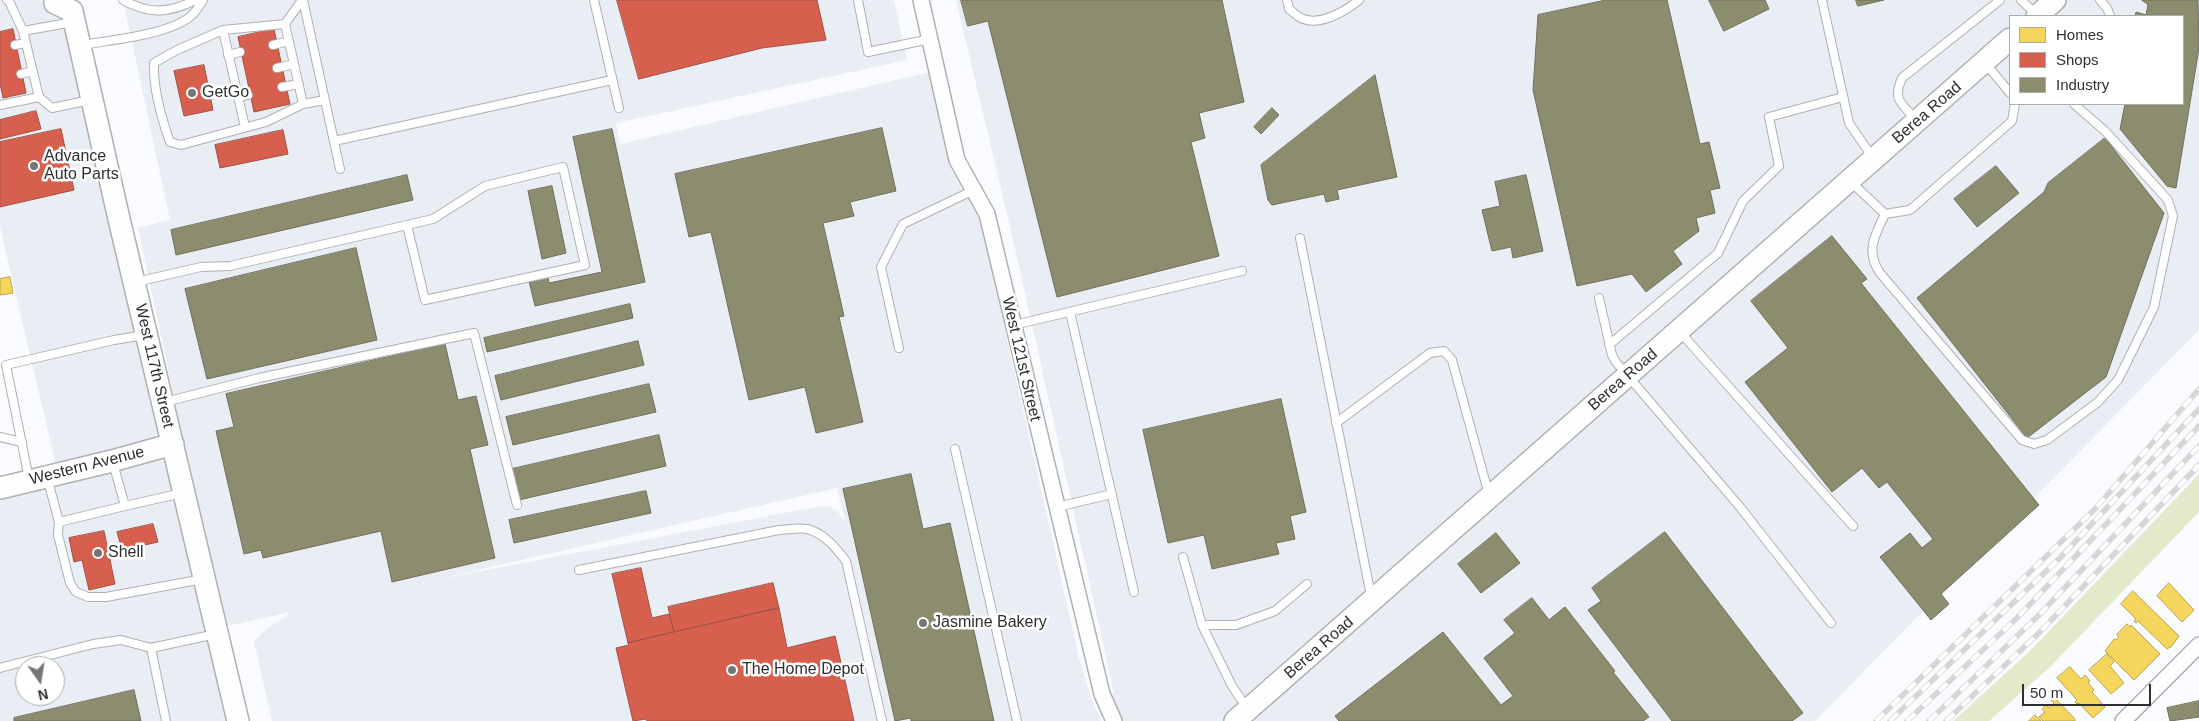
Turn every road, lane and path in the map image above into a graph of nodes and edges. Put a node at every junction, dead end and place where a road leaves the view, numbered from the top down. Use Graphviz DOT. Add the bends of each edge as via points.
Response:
graph roads {
  1 [pos="7,0"];
  2 [pos="123,0"];
  3 [pos="196,0"];
  4 [pos="203,0"];
  5 [pos="303,0"];
  6 [pos="594,0"];
  7 [pos="858,0"];
  8 [pos="921,0"];
  9 [pos="1287,0"];
  10 [pos="1359,0"];
  11 [pos="1822,0"];
  12 [pos="2000,0"];
  13 [pos="2021,0"];
  14 [pos="2055,0"];
  15 [pos="2100,0"];
  16 [pos="71,8"];
  17 [pos="2036,15"];
  18 [pos="2038,15"];
  19 [pos="2110,15"];
  20 [pos="285,24"];
  21 [pos="223,30"];
  22 [pos="23,31"];
  23 [pos="930,39"];
  24 [pos="290,41"];
  25 [pos="2009,41"];
  26 [pos="26,43"];
  27 [pos="80,45"];
  28 [pos="273,45"];
  29 [pos="15,46"];
  30 [pos="240,52"];
  31 [pos="228,55"];
  32 [pos="1984,62"];
  33 [pos="294,64"];
  34 [pos="277,68"];
  35 [pos="33,71"];
  36 [pos="21,74"];
  37 [pos="243,75"];
  38 [pos="234,77"];
  39 [pos="612,80"];
  40 [pos="299,84"];
  41 [pos="282,88"];
  42 [pos="2009,91"];
  43 [pos="248,95"];
  44 [pos="39,97"];
  45 [pos="238,97"];
  46 [pos="1843,97"];
  47 [pos="92,99"];
  48 [pos="325,100"];
  49 [pos="303,104"];
  50 [pos="0,105"];
  51 [pos="2015,105"];
  52 [pos="2075,105"];
  53 [pos="619,108"];
  54 [pos="1917,121"];
  55 [pos="245,127"];
  56 [pos="334,141"];
  57 [pos="1874,159"];
  58 [pos="340,169"];
  59 [pos="1850,181"];
  60 [pos="974,190"];
  61 [pos="1885,214"];
  62 [pos="407,225"];
  63 [pos="1300,238"];
  64 [pos="1242,272"];
  65 [pos="134,282"];
  66 [pos="1599,298"];
  67 [pos="1070,312"];
  68 [pos="1014,325"];
  69 [pos="1679,331"];
  70 [pos="147,335"];
  71 [pos="1610,345"];
  72 [pos="899,348"];
  73 [pos="3,367"];
  74 [pos="1627,376"];
  75 [pos="163,402"];
  76 [pos="1336,423"];
  77 [pos="0,437"];
  78 [pos="22,442"];
  79 [pos="173,444"];
  80 [pos="955,449"];
  81 [pos="112,461"];
  82 [pos="38,478"];
  83 [pos="0,488"];
  84 [pos="184,492"];
  85 [pos="1112,494"];
  86 [pos="1490,497"];
  87 [pos="517,505"];
  88 [pos="125,506"];
  89 [pos="1057,507"];
  90 [pos="59,522"];
  91 [pos="1853,526"];
  92 [pos="1183,558"];
  93 [pos="579,570"];
  94 [pos="205,579"];
  95 [pos="1308,584"];
  96 [pos="1134,592"];
  97 [pos="1372,601"];
  98 [pos="1831,623"];
  99 [pos="1202,625"];
  100 [pos="218,634"];
  101 [pos="2199,645"];
  102 [pos="151,648"];
  103 [pos="0,668"];
  104 [pos="1242,715"];
  105 [pos="166,721"];
  106 [pos="238,721"];
  107 [pos="882,721"];
  108 [pos="1017,721"];
  109 [pos="1114,721"];
  110 [pos="2124,721"];
  1 -- 22 [label="lane"];
  2 -- 3 [label="lane" via="152,11 176,10"];
  4 -- 27 [label="lane" via="192,15 175,26"];
  5 -- 20 [label="lane"];
  5 -- 48 [label="lane"];
  6 -- 39 [label="lane"];
  7 -- 23 [label="lane" via="868,52"];
  8 -- 23 [label="street, West 121st Street"];
  9 -- 10 [label="lane" via="1289,9 1303,19 1317,20 1335,15"];
  11 -- 46 [label="lane"];
  12 -- 54 [label="lane" via="1902,78 1896,90 1898,99"];
  13 -- 17 [label="lane"];
  14 -- 18 [label="main road"];
  15 -- 19 [label="lane"];
  16 -- 22 [label="lane"];
  16 -- 27 [label="main road, West 117th Street"];
  20 -- 21 [label="lane"];
  20 -- 24 [label="lane"];
  21 -- 31 [label="lane"];
  21 -- 55 [label="lane" via="154,63 157,96 170,142 181,146"];
  22 -- 26 [label="lane"];
  23 -- 60 [label="street, West 121st Street" via="957,160"];
  24 -- 28 [label="lane"];
  24 -- 33 [label="lane"];
  25 -- 32 [label="main road, Berea Road"];
  26 -- 29 [label="lane"];
  26 -- 35 [label="lane"];
  27 -- 47 [label="main road, West 117th Street"];
  30 -- 31 [label="lane"];
  31 -- 38 [label="lane"];
  32 -- 42 [label="lane"];
  32 -- 54 [label="main road, Berea Road"];
  33 -- 34 [label="lane"];
  33 -- 40 [label="lane"];
  35 -- 36 [label="lane"];
  35 -- 44 [label="lane"];
  37 -- 38 [label="lane"];
  38 -- 45 [label="lane"];
  39 -- 53 [label="lane"];
  39 -- 56 [label="lane"];
  40 -- 41 [label="lane"];
  40 -- 49 [label="lane"];
  43 -- 45 [label="lane"];
  44 -- 47 [label="lane" via="52,108"];
  44 -- 50 [label="lane"];
  45 -- 55 [label="lane"];
  46 -- 57 [label="lane" via="1849,123"];
  46 -- 71 [label="lane" via="1768,117 1779,166 1743,201 1718,253"];
  47 -- 65 [label="main road, West 117th Street"];
  48 -- 49 [label="lane"];
  48 -- 56 [label="lane"];
  49 -- 55 [label="lane" via="266,122"];
  51 -- 61 [label="lane" via="2012,121 1910,210"];
  52 -- 61 [label="lane" via="2105,131 2168,200 2173,216 2154,307 2118,380 2098,402 2047,440 2034,444 2022,440 1872,262 1873,240"];
  54 -- 57 [label="main road, Berea Road"];
  56 -- 58 [label="lane"];
  57 -- 59 [label="main road, Berea Road"];
  59 -- 61 [label="lane"];
  59 -- 69 [label="main road, Berea Road"];
  60 -- 68 [label="street, West 121st Street" via="988,214"];
  60 -- 72 [label="lane" via="903,224 881,267"];
  62 -- 62 [label="lane" via="433,219 485,186 563,168 585,265 425,300"];
  62 -- 65 [label="lane" via="230,266 201,267"];
  63 -- 76 [label="lane"];
  64 -- 67 [label="lane"];
  65 -- 70 [label="main road, West 117th Street"];
  66 -- 71 [label="lane"];
  67 -- 68 [label="lane"];
  67 -- 85 [label="lane"];
  68 -- 89 [label="street, West 121st Street"];
  69 -- 74 [label="main road, Berea Road"];
  69 -- 91 [label="lane"];
  70 -- 73 [label="lane"];
  70 -- 75 [label="main road, West 117th Street"];
  71 -- 74 [label="lane" via="1616,362"];
  73 -- 78 [label="lane"];
  74 -- 86 [label="main road, Berea Road"];
  74 -- 98 [label="lane" via="1740,507"];
  75 -- 79 [label="main road, West 117th Street"];
  75 -- 87 [label="lane" via="259,378 474,333"];
  76 -- 86 [label="lane" via="1430,353 1444,351 1452,360"];
  76 -- 97 [label="lane"];
  77 -- 78 [label="lane"];
  78 -- 82 [label="lane"];
  79 -- 81 [label="main road, Western Avenue"];
  79 -- 84 [label="main road, West 117th Street"];
  80 -- 108 [label="lane"];
  81 -- 82 [label="main road, Western Avenue"];
  81 -- 88 [label="lane"];
  82 -- 83 [label="main road, Western Avenue"];
  82 -- 90 [label="lane"];
  84 -- 88 [label="lane"];
  84 -- 94 [label="main road, West 117th Street"];
  85 -- 89 [label="lane"];
  85 -- 96 [label="lane"];
  86 -- 97 [label="main road, Berea Road"];
  88 -- 90 [label="lane"];
  89 -- 109 [label="street, West 121st Street" via="1102,694"];
  90 -- 94 [label="lane" via="58,535 70,584 76,592 88,597 106,597"];
  92 -- 99 [label="lane"];
  93 -- 107 [label="lane" via="779,530 807,529 834,545 846,561"];
  94 -- 100 [label="main road, West 117th Street"];
  95 -- 99 [label="lane" via="1275,611 1236,625"];
  97 -- 104 [label="main road, Berea Road"];
  99 -- 104 [label="lane" via="1232,686"];
  100 -- 102 [label="lane"];
  100 -- 106 [label="main road, West 117th Street"];
  101 -- 110 [label="street"];
  102 -- 103 [label="lane" via="122,640 93,644"];
  102 -- 105 [label="lane"];
}
